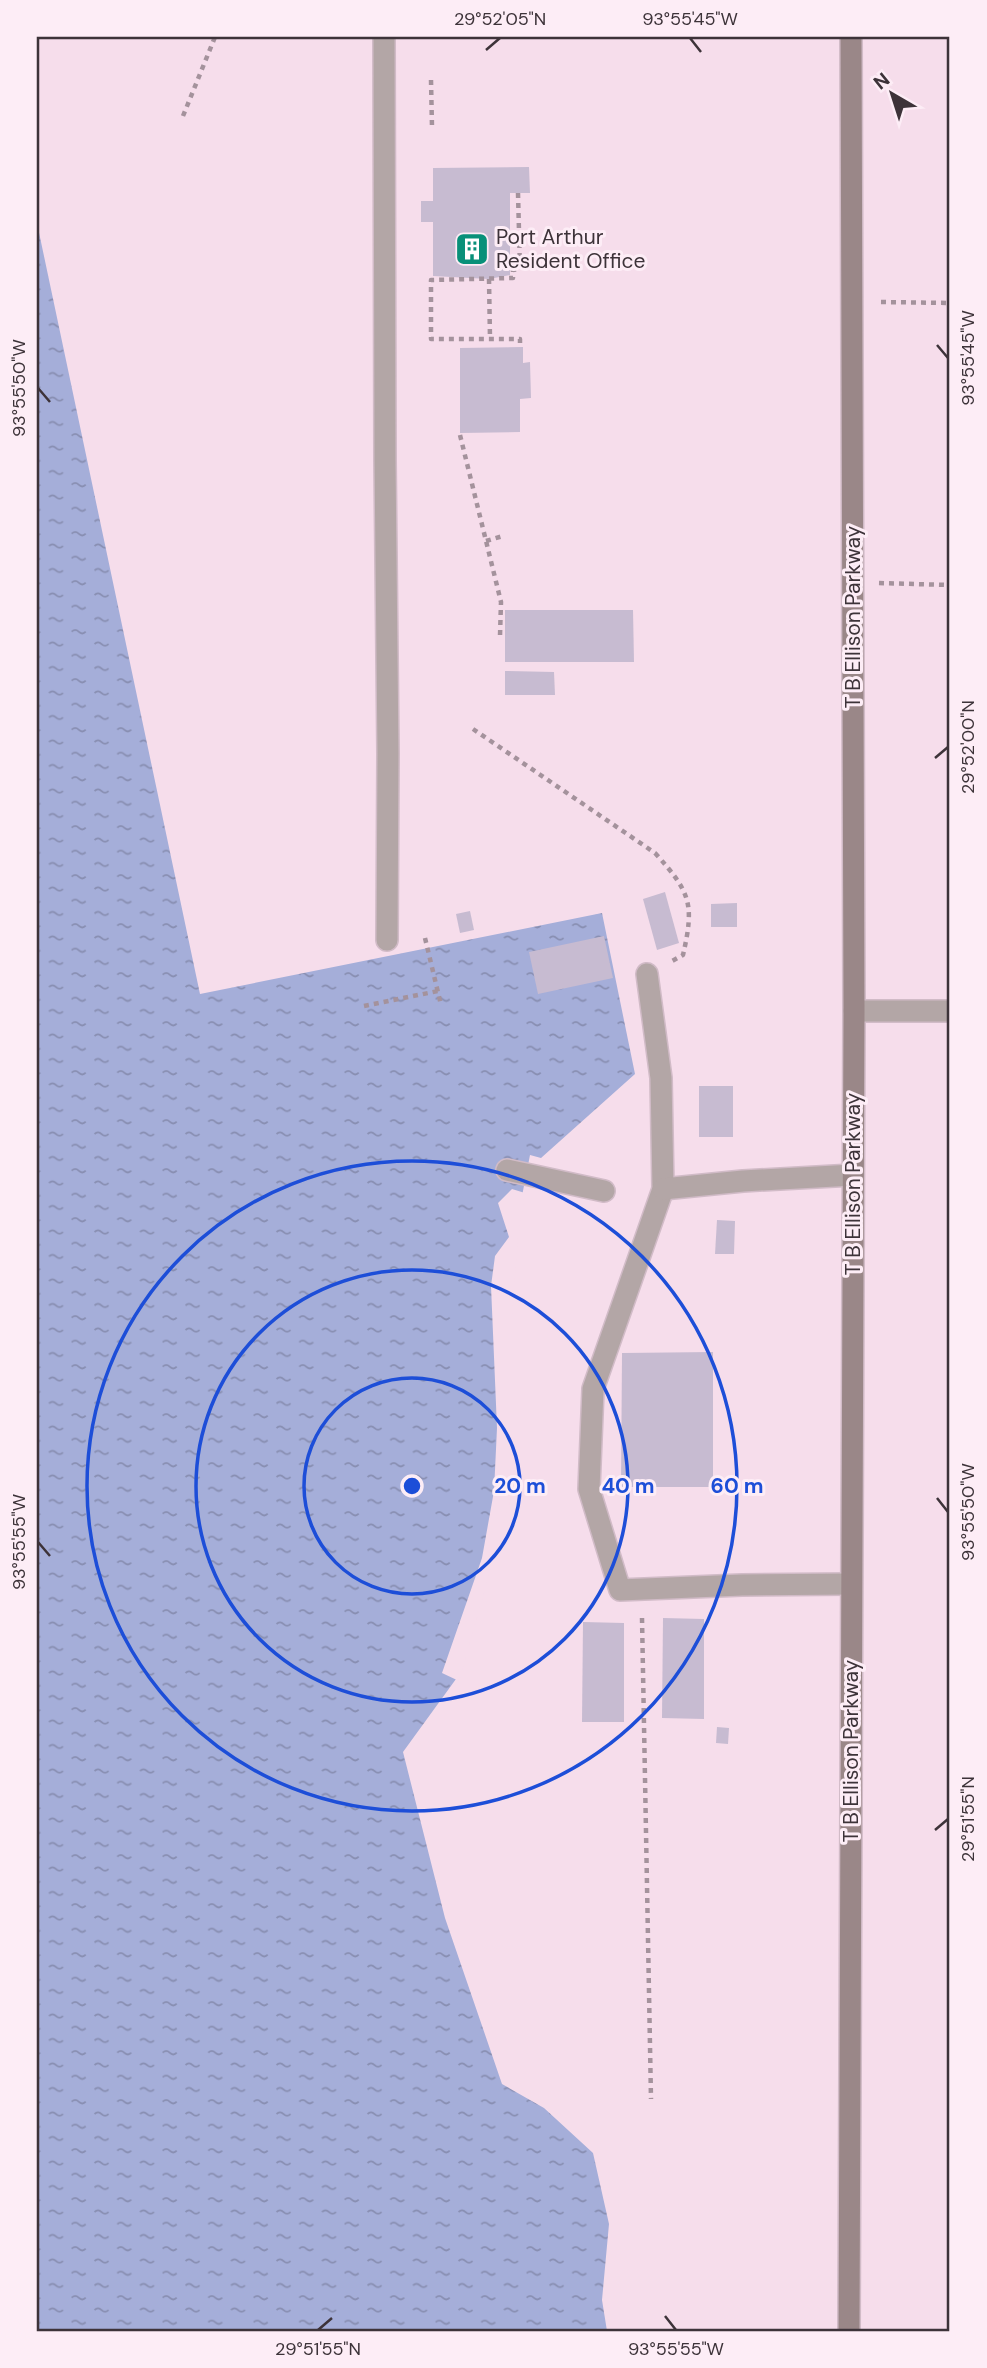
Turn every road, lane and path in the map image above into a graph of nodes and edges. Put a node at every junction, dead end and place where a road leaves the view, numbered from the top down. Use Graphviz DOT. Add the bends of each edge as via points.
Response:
graph roads {
  1 [pos="215,37"];
  2 [pos="384,37"];
  3 [pos="850,37"];
  4 [pos="431,80"];
  5 [pos="183,116"];
  6 [pos="432,127"];
  7 [pos="518,192"];
  8 [pos="489,279"];
  9 [pos="852,302"];
  10 [pos="950,303"];
  11 [pos="490,339"];
  12 [pos="520,347"];
  13 [pos="460,435"];
  14 [pos="503,536"];
  15 [pos="486,541"];
  16 [pos="853,583"];
  17 [pos="950,585"];
  18 [pos="500,636"];
  19 [pos="473,729"];
  20 [pos="425,938"];
  21 [pos="387,940"];
  22 [pos="647,974"];
  23 [pos="438,992"];
  24 [pos="441,1005"];
  25 [pos="364,1006"];
  26 [pos="854,1011"];
  27 [pos="950,1011"];
  28 [pos="507,1170"];
  29 [pos="853,1175"];
  30 [pos="663,1189"];
  31 [pos="604,1191"];
  32 [pos="851,1584"];
  33 [pos="641,1590"];
  34 [pos="650,2099"];
  35 [pos="849,2331"];
  1 -- 5 [label="path"];
  2 -- 21 [label="lane"];
  3 -- 9 [label="street, T B Ellison Parkway"];
  4 -- 6 [label="path"];
  7 -- 8 [label="path" via="520,269 513,270 513,278"];
  8 -- 11 [label="path"];
  8 -- 11 [label="path" via="431,280 431,339"];
  9 -- 10 [label="path"];
  9 -- 16 [label="street, T B Ellison Parkway"];
  11 -- 12 [label="path" via="520,338"];
  13 -- 15 [label="path"];
  14 -- 15 [label="path"];
  15 -- 18 [label="path" via="500,602"];
  16 -- 17 [label="path"];
  16 -- 26 [label="street, T B Ellison Parkway"];
  19 -- 22 [label="path" via="655,853 679,880 689,906 683,955"];
  20 -- 23 [label="path"];
  22 -- 30 [label="lane" via="661,1078"];
  23 -- 24 [label="path"];
  23 -- 25 [label="path"];
  26 -- 27 [label="lane"];
  26 -- 29 [label="street, T B Ellison Parkway"];
  28 -- 31 [label="lane"];
  29 -- 30 [label="lane"];
  29 -- 32 [label="street, T B Ellison Parkway"];
  30 -- 33 [label="lane" via="593,1389 589,1489 620,1590"];
  32 -- 33 [label="lane"];
  32 -- 35 [label="street, T B Ellison Parkway"];
  33 -- 34 [label="path"];
}
